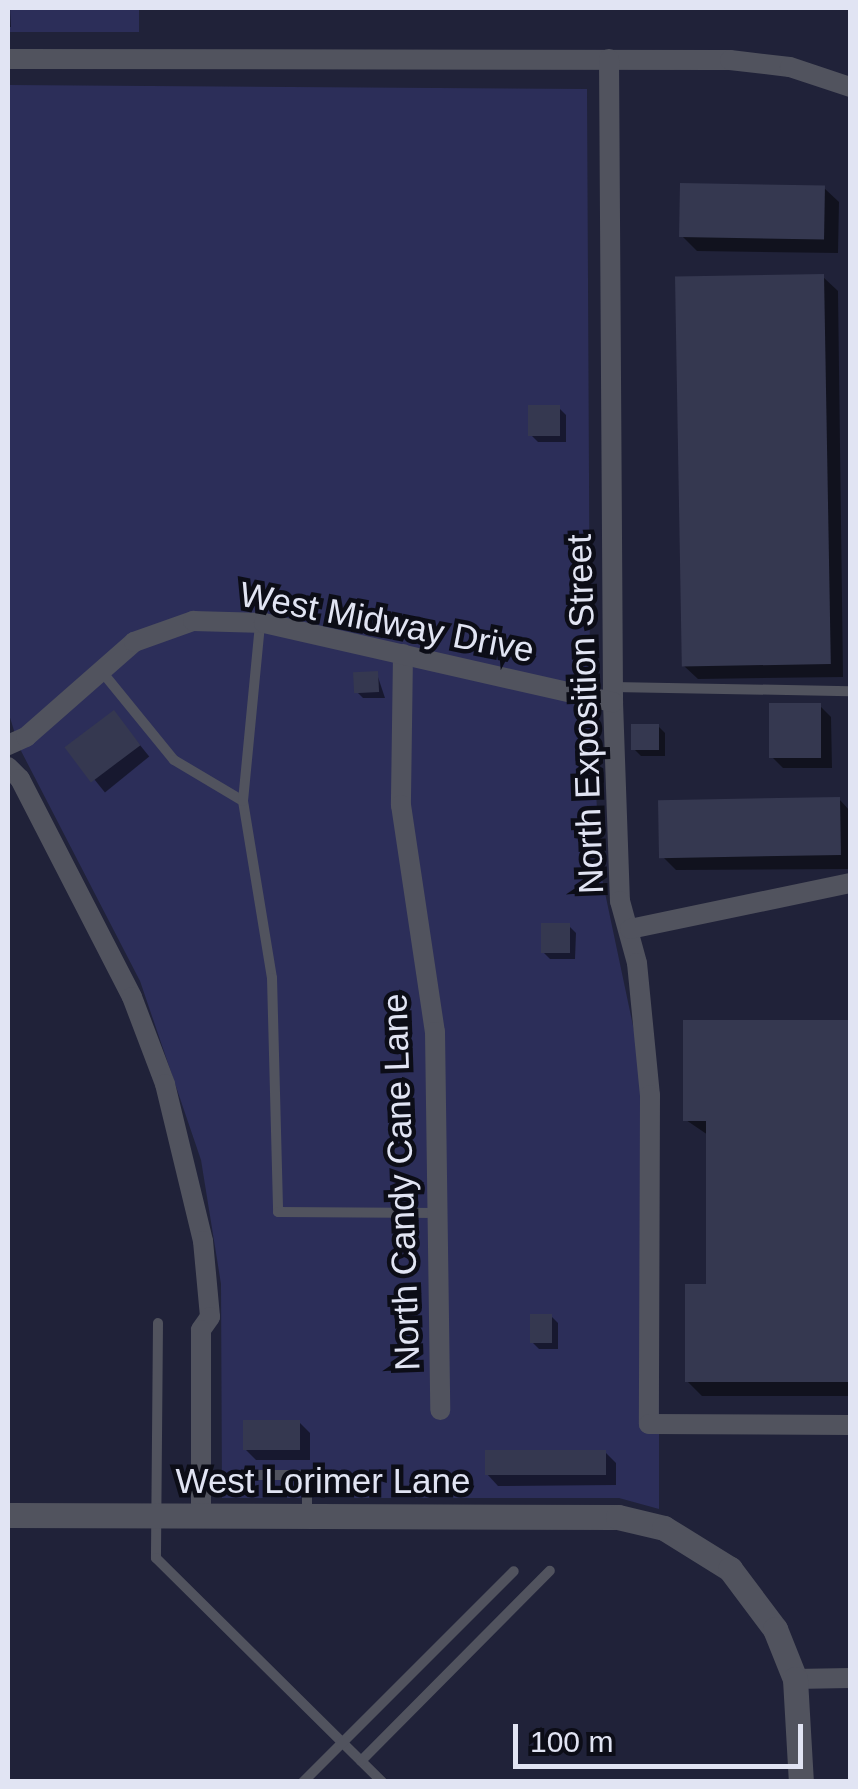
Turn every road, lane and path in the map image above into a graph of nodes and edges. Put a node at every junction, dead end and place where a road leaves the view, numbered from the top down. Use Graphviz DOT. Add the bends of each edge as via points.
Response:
graph roads {
  1 [pos="609,59"];
  2 [pos="8,60"];
  3 [pos="850,87"];
  4 [pos="260,623"];
  5 [pos="403,654"];
  6 [pos="103,673"];
  7 [pos="850,691"];
  8 [pos="614,694"];
  9 [pos="8,745"];
  10 [pos="8,767"];
  11 [pos="243,801"];
  12 [pos="850,883"];
  13 [pos="630,929"];
  14 [pos="438,1213"];
  15 [pos="158,1323"];
  16 [pos="440,1410"];
  17 [pos="850,1426"];
  18 [pos="250,1475"];
  19 [pos="8,1515"];
  20 [pos="156,1516"];
  21 [pos="201,1516"];
  22 [pos="307,1516"];
  23 [pos="514,1570"];
  24 [pos="550,1570"];
  25 [pos="795,1678"];
  26 [pos="850,1678"];
  27 [pos="342,1742"];
  28 [pos="361,1761"];
  29 [pos="303,1782"];
  30 [pos="382,1782"];
  31 [pos="801,1782"];
  1 -- 2 [label="street"];
  1 -- 3 [label="street" via="750,62"];
  1 -- 8 [label="street, North Exposition Street"];
  4 -- 5 [label="street, West Midway Drive"];
  4 -- 6 [label="street, West Midway Drive" via="193,621 134,642"];
  4 -- 11 [label="lane"];
  5 -- 8 [label="street, West Midway Drive"];
  5 -- 14 [label="street, North Candy Cane Lane" via="401,804 435,1032"];
  6 -- 9 [label="street, West Midway Drive"];
  6 -- 11 [label="lane" via="174,760"];
  7 -- 8 [label="lane"];
  8 -- 13 [label="street, North Exposition Street" via="620,900"];
  10 -- 21 [label="street" via="132,997 165,1084 203,1242 210,1317 202,1330"];
  11 -- 14 [label="lane" via="272,978 278,1212"];
  12 -- 13 [label="street"];
  13 -- 17 [label="street, North Exposition Street" via="650,1095 649,1424"];
  14 -- 16 [label="street, North Candy Cane Lane"];
  15 -- 20 [label="lane"];
  18 -- 22 [label="lane" via="298,1476 307,1485"];
  19 -- 20 [label="street, West Lorimer Lane"];
  20 -- 21 [label="street, West Lorimer Lane"];
  20 -- 27 [label="lane" via="156,1558"];
  21 -- 22 [label="street, West Lorimer Lane"];
  22 -- 25 [label="street, West Lorimer Lane" via="638,1519 696,1544 730,1569 776,1629"];
  23 -- 27 [label="lane"];
  24 -- 28 [label="lane"];
  25 -- 26 [label="street"];
  25 -- 31 [label="street"];
  27 -- 28 [label="lane"];
  27 -- 29 [label="lane"];
  28 -- 30 [label="lane"];
}
